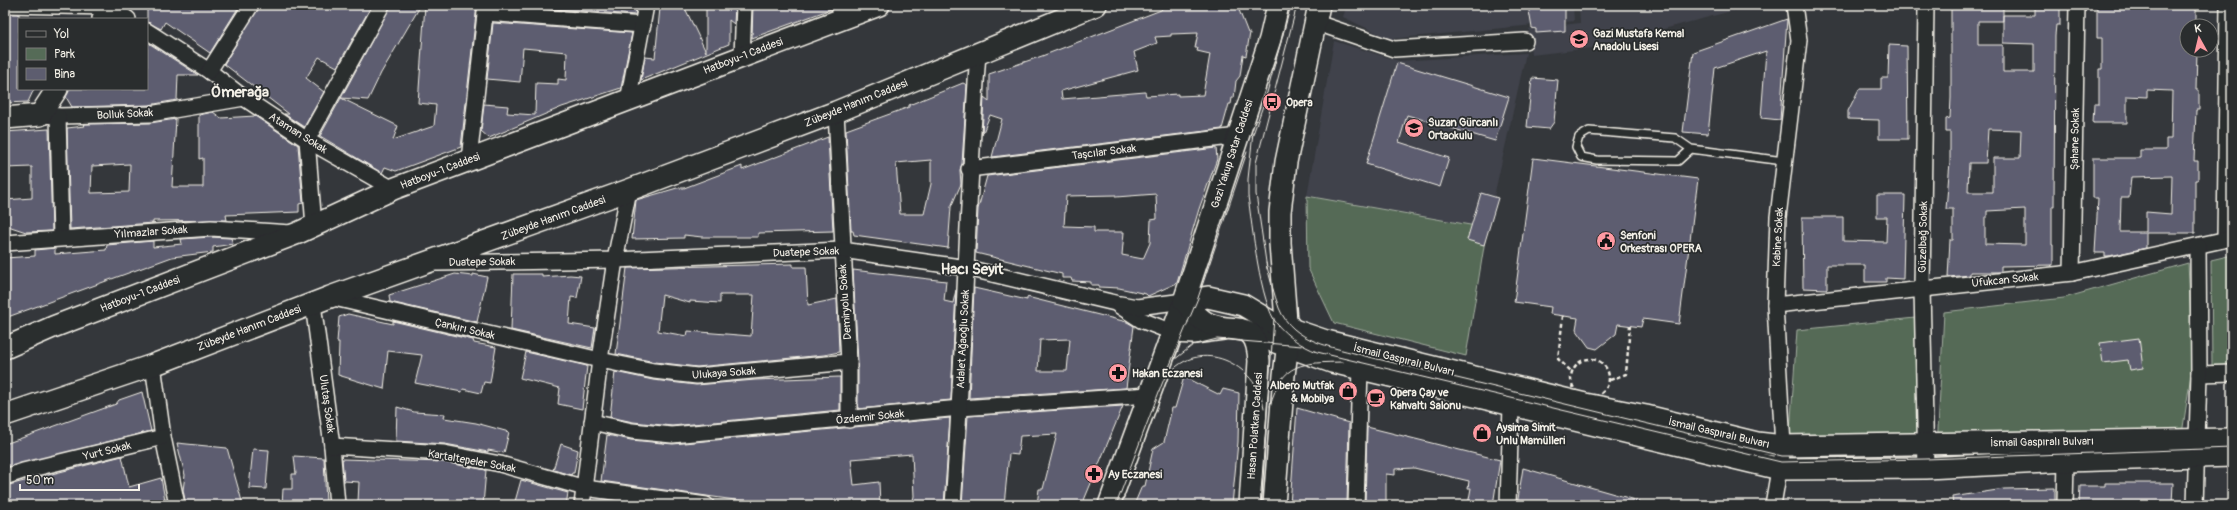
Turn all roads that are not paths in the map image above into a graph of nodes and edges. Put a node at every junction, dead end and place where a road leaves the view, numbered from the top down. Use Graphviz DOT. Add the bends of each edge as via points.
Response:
graph roads {
  1 [pos="5,5"];
  2 [pos="251,5"];
  3 [pos="382,5"];
  4 [pos="646,5"];
  5 [pos="744,5"];
  6 [pos="879,5"];
  7 [pos="1096,5"];
  8 [pos="1267,5"];
  9 [pos="1278,5"];
  10 [pos="1794,5"];
  11 [pos="1926,5"];
  12 [pos="2077,5"];
  13 [pos="2228,5"];
  14 [pos="486,9"];
  15 [pos="108,10"];
  16 [pos="840,12"];
  17 [pos="1316,14"];
  18 [pos="126,18"];
  19 [pos="644,25"];
  20 [pos="148,32"];
  21 [pos="1270,39"];
  22 [pos="1525,41"];
  23 [pos="978,53"];
  24 [pos="742,56"];
  25 [pos="209,71"];
  26 [pos="57,90"];
  27 [pos="244,98"];
  28 [pos="628,101"];
  29 [pos="836,112"];
  30 [pos="49,116"];
  31 [pos="5,118"];
  32 [pos="1238,136"];
  33 [pos="307,140"];
  34 [pos="1691,149"];
  35 [pos="469,160"];
  36 [pos="1784,160"];
  37 [pos="969,169"];
  38 [pos="393,190"];
  39 [pos="629,190"];
  40 [pos="306,230"];
  41 [pos="62,238"];
  42 [pos="2228,239"];
  43 [pos="5,243"];
  44 [pos="2198,246"];
  45 [pos="842,250"];
  46 [pos="615,260"];
  47 [pos="428,263"];
  48 [pos="967,268"];
  49 [pos="2072,273"];
  50 [pos="1922,289"];
  51 [pos="321,301"];
  52 [pos="1184,301"];
  53 [pos="1115,303"];
  54 [pos="1775,305"];
  55 [pos="1226,328"];
  56 [pos="1172,332"];
  57 [pos="1289,337"];
  58 [pos="1253,340"];
  59 [pos="5,348"];
  60 [pos="600,360"];
  61 [pos="849,362"];
  62 [pos="153,365"];
  63 [pos="1360,368"];
  64 [pos="2232,373"];
  65 [pos="2199,374"];
  66 [pos="1149,395"];
  67 [pos="1511,406"];
  68 [pos="960,408"];
  69 [pos="5,415"];
  70 [pos="849,420"];
  71 [pos="592,422"];
  72 [pos="163,437"];
  73 [pos="2232,438"];
  74 [pos="1926,444"];
  75 [pos="332,446"];
  76 [pos="1783,446"];
  77 [pos="2197,447"];
  78 [pos="2232,456"];
  79 [pos="2066,461"];
  80 [pos="1926,468"];
  81 [pos="1780,469"];
  82 [pos="5,477"];
  83 [pos="585,488"];
  84 [pos="177,505"];
  85 [pos="337,505"];
  86 [pos="582,505"];
  87 [pos="706,505"];
  88 [pos="953,505"];
  89 [pos="1109,505"];
  90 [pos="1250,505"];
  91 [pos="1274,505"];
  92 [pos="1356,505"];
  93 [pos="1508,505"];
  94 [pos="1773,505"];
  95 [pos="2065,505"];
  96 [pos="2195,505"];
  1 -- 15 [label="street"];
  2 -- 25 [label="street"];
  3 -- 33 [label="street"];
  4 -- 19 [label="street"];
  5 -- 24 [label="street"];
  6 -- 16 [label="main road, Hatboyu-1 Caddesi"];
  7 -- 23 [label="main road, Zübeyde Hanım Caddesi"];
  8 -- 21 [label="street"];
  9 -- 21 [label="main road, Gazi Yakup Satar Caddesi"];
  10 -- 36 [label="street, Kabine Sokak" via="1799,40"];
  11 -- 50 [label="street, Güzelbağ Sokak"];
  12 -- 49 [label="street, Şahane Sokak"];
  13 -- 42 [label="street"];
  14 -- 19 [label="street"];
  14 -- 35 [label="street"];
  15 -- 18 [label="street"];
  16 -- 24 [label="main road, Hatboyu-1 Caddesi"];
  17 -- 22 [label="street" via="1394,49"];
  17 -- 57 [label="main road" via="1286,162 1280,212"];
  19 -- 28 [label="street"];
  20 -- 25 [label="street, Ataman Sokak"];
  21 -- 32 [label="main road, Gazi Yakup Satar Caddesi"];
  23 -- 29 [label="main road, Zübeyde Hanım Caddesi"];
  23 -- 37 [label="street, Adalet Ağaoğlu Sokak"];
  24 -- 28 [label="main road, Hatboyu-1 Caddesi"];
  25 -- 27 [label="street, Ataman Sokak"];
  26 -- 30 [label="main road"];
  27 -- 30 [label="street, Bolluk Sokak" via="150,114"];
  27 -- 33 [label="street, Ataman Sokak"];
  28 -- 35 [label="main road, Hatboyu-1 Caddesi"];
  29 -- 39 [label="main road, Zübeyde Hanım Caddesi"];
  29 -- 45 [label="street, Demiryolu Sokak"];
  30 -- 31 [label="main road, Bolluk Sokak"];
  30 -- 41 [label="street"];
  32 -- 37 [label="street, Taşcılar Sokak"];
  32 -- 52 [label="main road, Gazi Yakup Satar Caddesi"];
  33 -- 38 [label="street, Ataman Sokak"];
  33 -- 40 [label="street"];
  34 -- 34 [label="lane" via="1675,138 1589,131 1579,137 1576,147 1581,157 1597,160 1678,161"];
  34 -- 36 [label="lane"];
  35 -- 38 [label="main road, Hatboyu-1 Caddesi"];
  36 -- 54 [label="street, Kabine Sokak" via="1778,217"];
  37 -- 48 [label="street, Adalet Ağaoğlu Sokak"];
  38 -- 40 [label="main road, Hatboyu-1 Caddesi"];
  39 -- 46 [label="street"];
  39 -- 47 [label="main road, Zübeyde Hanım Caddesi"];
  40 -- 41 [label="street, Yılmazlar Sokak" via="211,228"];
  40 -- 59 [label="main road, Hatboyu-1 Caddesi" via="53,327"];
  41 -- 43 [label="street, Yılmazlar Sokak"];
  42 -- 44 [label="street, Ufukcan Sokak"];
  44 -- 49 [label="street, Ufukcan Sokak"];
  44 -- 65 [label="street"];
  45 -- 46 [label="street, Duatepe Sokak"];
  45 -- 48 [label="street, Duatepe Sokak"];
  45 -- 61 [label="street, Demiryolu Sokak"];
  46 -- 47 [label="street, Duatepe Sokak"];
  46 -- 60 [label="street"];
  47 -- 51 [label="main road, Zübeyde Hanım Caddesi"];
  48 -- 53 [label="street, Duatepe Sokak"];
  48 -- 68 [label="street, Adalet Ağaoğlu Sokak"];
  49 -- 50 [label="street, Ufukcan Sokak"];
  50 -- 54 [label="street, Ufukcan Sokak"];
  50 -- 74 [label="street, Güzelbağ Sokak"];
  51 -- 60 [label="street, Çankırı Sokak"];
  51 -- 62 [label="main road, Zübeyde Hanım Caddesi"];
  51 -- 75 [label="street, Ulutaş Sokak"];
  52 -- 53 [label="street" via="1137,307"];
  52 -- 55 [label="main road" via="1204,321"];
  52 -- 56 [label="main road, Gazi Yakup Satar Caddesi"];
  52 -- 57 [label="main road" via="1208,297 1243,305 1274,323"];
  53 -- 56 [label="street, Duatepe Sokak" via="1140,320"];
  54 -- 76 [label="street, Kabine Sokak"];
  55 -- 56 [label="main road" via="1194,334"];
  55 -- 58 [label="main road" via="1235,327"];
  56 -- 66 [label="main road"];
  57 -- 58 [label="main road"];
  57 -- 63 [label="main road" via="1332,362"];
  57 -- 76 [label="main road, İsmail Gaspıralı Bulvarı" via="1326,341 1585,404"];
  57 -- 91 [label="main road"];
  58 -- 90 [label="main road, Hasan Polatkan Caddesi" via="1258,380"];
  60 -- 61 [label="street, Ulukaya Sokak" via="654,371 697,376"];
  60 -- 71 [label="street"];
  61 -- 70 [label="street, Demiryolu Sokak"];
  62 -- 69 [label="main road, Zübeyde Hanım Caddesi"];
  62 -- 72 [label="street"];
  63 -- 67 [label="main road"];
  63 -- 92 [label="street"];
  64 -- 65 [label="street"];
  65 -- 77 [label="street"];
  66 -- 68 [label="street, Özdemir Sokak"];
  66 -- 89 [label="main road"];
  67 -- 81 [label="main road"];
  67 -- 93 [label="street"];
  68 -- 70 [label="street, Özdemir Sokak"];
  68 -- 88 [label="street, Adalet Ağaoğlu Sokak"];
  70 -- 71 [label="street, Özdemir Sokak" via="672,435 632,431"];
  71 -- 83 [label="street"];
  72 -- 82 [label="street, Yurt Sokak"];
  72 -- 84 [label="street"];
  73 -- 77 [label="main road, İsmail Gaspıralı Bulvarı"];
  74 -- 76 [label="main road, İsmail Gaspıralı Bulvarı"];
  74 -- 77 [label="main road, İsmail Gaspıralı Bulvarı"];
  74 -- 80 [label="street, Güzelbağ Sokak"];
  75 -- 83 [label="street, Kartaltepeler Sokak" via="444,453 500,464"];
  75 -- 85 [label="street, Ulutaş Sokak"];
  76 -- 81 [label="street, Kabine Sokak"];
  77 -- 78 [label="main road"];
  77 -- 79 [label="main road"];
  77 -- 96 [label="street"];
  79 -- 80 [label="main road"];
  79 -- 95 [label="street"];
  80 -- 81 [label="main road"];
  81 -- 94 [label="street, Kabine Sokak"];
  83 -- 86 [label="street"];
  83 -- 87 [label="street, Kartaltepeler Sokak"];
}
